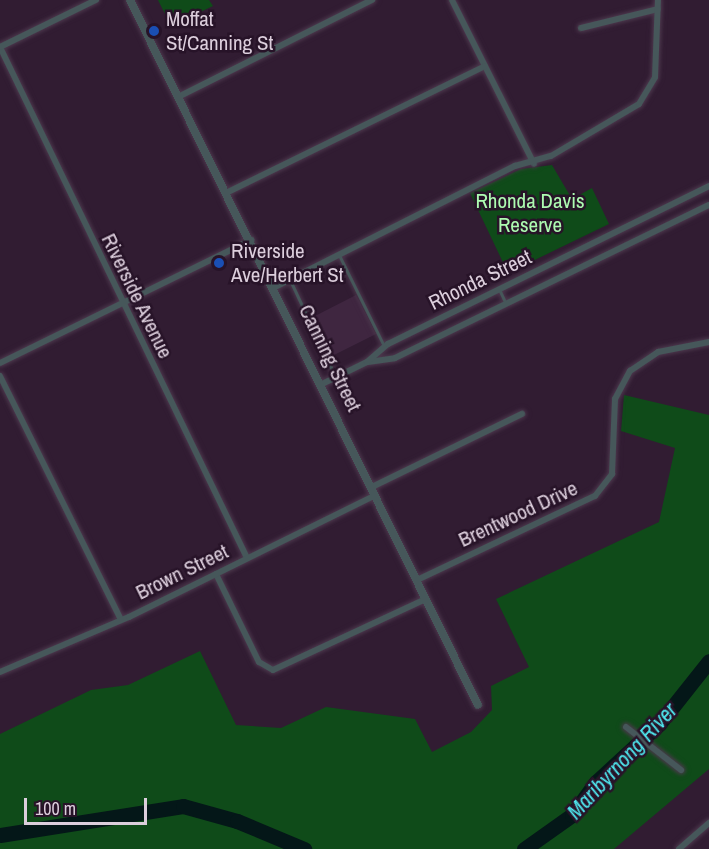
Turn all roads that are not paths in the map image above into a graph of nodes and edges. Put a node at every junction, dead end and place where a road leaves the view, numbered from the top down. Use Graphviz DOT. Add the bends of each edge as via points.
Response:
graph roads {
  1 [pos="96,0"];
  2 [pos="130,0"];
  3 [pos="137,0"];
  4 [pos="372,0"];
  5 [pos="452,0"];
  6 [pos="658,0"];
  7 [pos="658,9"];
  8 [pos="147,28"];
  9 [pos="581,28"];
  10 [pos="0,47"];
  11 [pos="485,66"];
  12 [pos="180,96"];
  13 [pos="534,164"];
  14 [pos="709,186"];
  15 [pos="228,192"];
  16 [pos="709,205"];
  17 [pos="251,239"];
  18 [pos="338,254"];
  19 [pos="290,280"];
  20 [pos="275,287"];
  21 [pos="500,289"];
  22 [pos="122,304"];
  23 [pos="506,304"];
  24 [pos="709,342"];
  25 [pos="384,347"];
  26 [pos="367,362"];
  27 [pos="0,363"];
  28 [pos="0,376"];
  29 [pos="336,377"];
  30 [pos="322,384"];
  31 [pos="522,414"];
  32 [pos="374,491"];
  33 [pos="247,558"];
  34 [pos="216,574"];
  35 [pos="417,580"];
  36 [pos="426,599"];
  37 [pos="121,620"];
  38 [pos="0,672"];
  39 [pos="478,705"];
  40 [pos="626,727"];
  41 [pos="681,770"];
  42 [pos="709,823"];
  43 [pos="679,849"];
  1 -- 10 [label="street"];
  2 -- 8 [label="street, Canning Street"];
  3 -- 8 [label="street, Canning Street"];
  4 -- 12 [label="street"];
  5 -- 11 [label="street"];
  6 -- 7 [label="street"];
  7 -- 9 [label="street"];
  7 -- 13 [label="street" via="657,61 648,93 627,112"];
  8 -- 12 [label="street, Canning Street"];
  10 -- 22 [label="street, Riverside Avenue"];
  11 -- 13 [label="street"];
  11 -- 15 [label="street"];
  12 -- 15 [label="street, Canning Street"];
  13 -- 18 [label="street" via="515,166"];
  14 -- 21 [label="street, Rhonda Street"];
  15 -- 17 [label="street, Canning Street"];
  16 -- 23 [label="street, Rhonda Street"];
  17 -- 20 [label="street, Canning Street"];
  17 -- 22 [label="street"];
  18 -- 19 [label="street"];
  18 -- 25 [label="lane"];
  19 -- 20 [label="street"];
  19 -- 29 [label="lane"];
  20 -- 30 [label="street, Canning Street"];
  21 -- 23 [label="lane"];
  21 -- 25 [label="street, Rhonda Street"];
  22 -- 27 [label="street"];
  22 -- 33 [label="street, Riverside Avenue"];
  23 -- 26 [label="street, Rhonda Street" via="395,358"];
  24 -- 35 [label="street, Brentwood Drive" via="658,352 630,371 615,399 612,474 595,496"];
  25 -- 26 [label="street, Rhonda Street"];
  26 -- 29 [label="street, Rhonda Street"];
  28 -- 37 [label="street"];
  29 -- 30 [label="street, Rhonda Street"];
  30 -- 32 [label="street, Canning Street"];
  31 -- 32 [label="street, Brown Street"];
  32 -- 33 [label="street, Brown Street"];
  32 -- 35 [label="street, Canning Street"];
  33 -- 34 [label="street, Brown Street"];
  34 -- 36 [label="street" via="259,662 273,670"];
  34 -- 37 [label="street, Brown Street"];
  35 -- 36 [label="street, Canning Street"];
  36 -- 39 [label="street, Canning Street"];
  37 -- 38 [label="street, Brown Street"];
  40 -- 41 [label="street"];
  42 -- 43 [label="street"];
}
